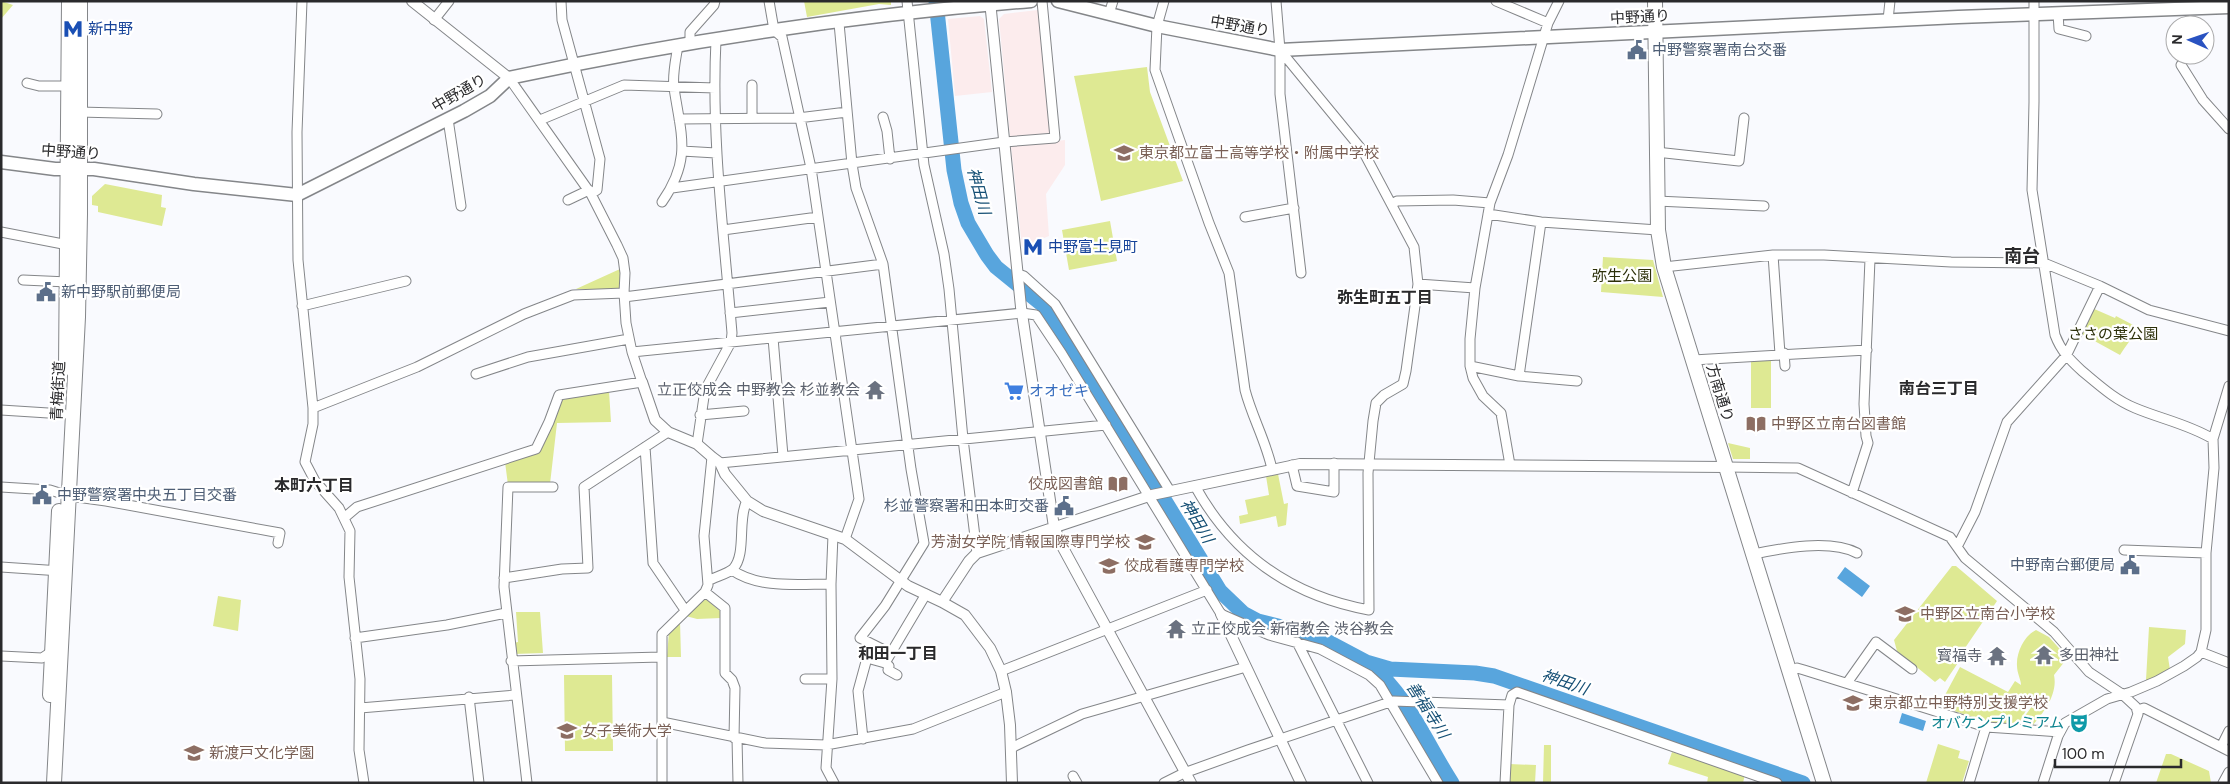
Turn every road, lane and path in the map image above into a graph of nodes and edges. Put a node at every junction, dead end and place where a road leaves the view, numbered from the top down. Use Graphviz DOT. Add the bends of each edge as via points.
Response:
graph roads {
  1 [pos="69,1"];
  2 [pos="80,1"];
  3 [pos="302,1"];
  4 [pos="412,1"];
  5 [pos="449,1"];
  6 [pos="560,1"];
  7 [pos="715,1"];
  8 [pos="769,1"];
  9 [pos="1031,1"];
  10 [pos="1042,1"];
  11 [pos="1058,1"];
  12 [pos="1113,1"];
  13 [pos="1164,1"];
  14 [pos="1276,1"];
  15 [pos="1496,1"];
  16 [pos="1559,1"];
  17 [pos="1655,1"];
  18 [pos="1890,1"];
  19 [pos="2034,1"];
  20 [pos="990,3"];
  21 [pos="1074,3"];
  22 [pos="908,7"];
  23 [pos="2229,7"];
  24 [pos="2058,13"];
  25 [pos="1109,14"];
  26 [pos="2033,14"];
  27 [pos="434,20"];
  28 [pos="1550,20"];
  29 [pos="1888,20"];
  30 [pos="839,23"];
  31 [pos="1156,26"];
  32 [pos="774,30"];
  33 [pos="1657,33"];
  34 [pos="2086,36"];
  35 [pos="1544,37"];
  36 [pos="716,40"];
  37 [pos="684,44"];
  38 [pos="1280,50"];
  39 [pos="573,64"];
  40 [pos="2181,65"];
  41 [pos="509,78"];
  42 [pos="27,83"];
  43 [pos="752,85"];
  44 [pos="69,86"];
  45 [pos="674,86"];
  46 [pos="715,88"];
  47 [pos="585,101"];
  48 [pos="79,112"];
  49 [pos="847,112"];
  50 [pos="157,114"];
  51 [pos="883,117"];
  52 [pos="715,118"];
  53 [pos="752,118"];
  54 [pos="798,118"];
  55 [pos="1744,118"];
  56 [pos="448,119"];
  57 [pos="679,119"];
  58 [pos="540,120"];
  59 [pos="2229,129"];
  60 [pos="1004,142"];
  61 [pos="682,151"];
  62 [pos="1656,152"];
  63 [pos="716,153"];
  64 [pos="924,154"];
  65 [pos="890,159"];
  66 [pos="1,162"];
  67 [pos="852,164"];
  68 [pos="74,168"];
  69 [pos="811,168"];
  70 [pos="717,182"];
  71 [pos="672,188"];
  72 [pos="590,192"];
  73 [pos="297,195"];
  74 [pos="568,200"];
  75 [pos="1657,201"];
  76 [pos="662,202"];
  77 [pos="1490,203"];
  78 [pos="1392,204"];
  79 [pos="461,206"];
  80 [pos="1764,206"];
  81 [pos="1294,208"];
  82 [pos="1488,214"];
  83 [pos="818,217"];
  84 [pos="1245,217"];
  85 [pos="1540,222"];
  86 [pos="723,230"];
  87 [pos="1658,230"];
  88 [pos="1,232"];
  89 [pos="68,245"];
  90 [pos="1773,255"];
  91 [pos="1870,259"];
  92 [pos="2044,263"];
  93 [pos="883,264"];
  94 [pos="1664,267"];
  95 [pos="826,272"];
  96 [pos="1301,274"];
  97 [pos="1018,275"];
  98 [pos="23,280"];
  99 [pos="406,281"];
  100 [pos="68,282"];
  101 [pos="1418,284"];
  102 [pos="728,285"];
  103 [pos="2100,286"];
  104 [pos="1475,288"];
  105 [pos="624,295"];
  106 [pos="830,302"];
  107 [pos="302,306"];
  108 [pos="730,313"];
  109 [pos="1022,313"];
  110 [pos="951,320"];
  111 [pos="892,326"];
  112 [pos="2229,331"];
  113 [pos="835,332"];
  114 [pos="773,338"];
  115 [pos="629,339"];
  116 [pos="731,342"];
  117 [pos="1867,350"];
  118 [pos="632,352"];
  119 [pos="1782,354"];
  120 [pos="2066,356"];
  121 [pos="1693,360"];
  122 [pos="1470,366"];
  123 [pos="1785,366"];
  124 [pos="476,374"];
  125 [pos="1519,376"];
  126 [pos="1577,380"];
  127 [pos="642,382"];
  128 [pos="2229,386"];
  129 [pos="313,408"];
  130 [pos="1,410"];
  131 [pos="744,411"];
  132 [pos="64,414"];
  133 [pos="700,415"];
  134 [pos="1106,425"];
  135 [pos="668,432"];
  136 [pos="1038,432"];
  137 [pos="963,439"];
  138 [pos="2213,439"];
  139 [pos="697,444"];
  140 [pos="908,444"];
  141 [pos="645,448"];
  142 [pos="853,450"];
  143 [pos="783,456"];
  144 [pos="716,460"];
  145 [pos="1334,463"];
  146 [pos="1368,463"];
  147 [pos="1292,465"];
  148 [pos="1510,465"];
  149 [pos="1726,467"];
  150 [pos="1272,469"];
  151 [pos="1196,486"];
  152 [pos="1,487"];
  153 [pos="552,487"];
  154 [pos="1169,491"];
  155 [pos="1852,493"];
  156 [pos="64,494"];
  157 [pos="1151,496"];
  158 [pos="747,501"];
  159 [pos="344,518"];
  160 [pos="1054,527"];
  161 [pos="833,535"];
  162 [pos="845,539"];
  163 [pos="278,543"];
  164 [pos="1958,546"];
  165 [pos="2124,550"];
  166 [pos="977,553"];
  167 [pos="1857,553"];
  168 [pos="2206,553"];
  169 [pos="1754,554"];
  170 [pos="1,567"];
  171 [pos="732,570"];
  172 [pos="60,571"];
  173 [pos="504,578"];
  174 [pos="708,581"];
  175 [pos="900,581"];
  176 [pos="831,584"];
  177 [pos="1207,590"];
  178 [pos="705,592"];
  179 [pos="926,594"];
  180 [pos="942,602"];
  181 [pos="685,610"];
  182 [pos="506,613"];
  183 [pos="1222,614"];
  184 [pos="1107,630"];
  185 [pos="355,638"];
  186 [pos="1297,642"];
  187 [pos="51,652"];
  188 [pos="2201,652"];
  189 [pos="890,653"];
  190 [pos="1,656"];
  191 [pos="661,657"];
  192 [pos="511,660"];
  193 [pos="885,663"];
  194 [pos="2229,663"];
  195 [pos="1246,667"];
  196 [pos="1912,669"];
  197 [pos="1790,671"];
  198 [pos="1001,672"];
  199 [pos="897,676"];
  200 [pos="805,679"];
  201 [pos="832,679"];
  202 [pos="1847,683"];
  203 [pos="1006,692"];
  204 [pos="2122,694"];
  205 [pos="515,695"];
  206 [pos="469,697"];
  207 [pos="1144,697"];
  208 [pos="1392,702"];
  209 [pos="1509,705"];
  210 [pos="360,708"];
  211 [pos="2138,710"];
  212 [pos="1336,720"];
  213 [pos="662,722"];
  214 [pos="1986,727"];
  215 [pos="2229,731"];
  216 [pos="2060,732"];
  217 [pos="736,738"];
  218 [pos="1280,738"];
  219 [pos="863,739"];
  220 [pos="826,745"];
  221 [pos="1011,748"];
  222 [pos="2225,749"];
  223 [pos="2229,772"];
  224 [pos="1184,773"];
  225 [pos="1824,782"];
  226 [pos="45,783"];
  227 [pos="54,783"];
  228 [pos="364,783"];
  229 [pos="478,783"];
  230 [pos="527,783"];
  231 [pos="662,783"];
  232 [pos="738,783"];
  233 [pos="834,783"];
  234 [pos="1012,783"];
  235 [pos="1164,783"];
  236 [pos="1191,783"];
  237 [pos="1301,783"];
  238 [pos="1368,783"];
  239 [pos="1438,783"];
  240 [pos="1505,783"];
  241 [pos="1777,783"];
  242 [pos="1969,783"];
  243 [pos="2043,783"];
  244 [pos="2114,783"];
  245 [pos="2223,783"];
  1 -- 44 [label="main road, 青梅街道"];
  2 -- 48 [label="main road, 青梅街道"];
  3 -- 73 [label="street"];
  4 -- 27 [label="street"];
  5 -- 27 [label="street"];
  6 -- 39 [label="street"];
  7 -- 37 [label="street"];
  8 -- 32 [label="street"];
  9 -- 20 [label="main road, 中野通り"];
  10 -- 60 [label="street" via="1055,138"];
  11 -- 21 [label="main road, 中野通り"];
  12 -- 25 [label="street"];
  13 -- 31 [label="street"];
  14 -- 38 [label="street"];
  15 -- 28 [label="street"];
  16 -- 28 [label="street"];
  17 -- 33 [label="main road, 方南通り"];
  18 -- 29 [label="street"];
  19 -- 26 [label="street"];
  20 -- 22 [label="main road, 中野通り" via="930,10"];
  20 -- 60 [label="street"];
  21 -- 25 [label="main road, 中野通り"];
  22 -- 30 [label="main road, 中野通り"];
  22 -- 64 [label="street"];
  23 -- 24 [label="main road, 中野通り"];
  24 -- 26 [label="main road, 中野通り"];
  24 -- 34 [label="street" via="2059,29"];
  25 -- 31 [label="main road, 中野通り"];
  26 -- 29 [label="main road, 中野通り"];
  26 -- 92 [label="street" via="2032,190"];
  27 -- 41 [label="street"];
  28 -- 35 [label="street"];
  29 -- 33 [label="main road, 中野通り"];
  30 -- 32 [label="main road, 中野通り"];
  30 -- 49 [label="street"];
  31 -- 38 [label="main road, 中野通り"];
  31 -- 150 [label="street" via="1155,70 1229,273 1245,390 1262,432"];
  32 -- 36 [label="main road, 中野通り"];
  32 -- 54 [label="street" via="782,37"];
  33 -- 35 [label="main road, 中野通り"];
  33 -- 62 [label="main road, 方南通り"];
  35 -- 38 [label="main road, 中野通り"];
  35 -- 77 [label="street"];
  36 -- 37 [label="main road, 中野通り"];
  36 -- 46 [label="street"];
  37 -- 39 [label="main road, 中野通り"];
  37 -- 45 [label="street"];
  38 -- 78 [label="street" via="1362,151"];
  38 -- 81 [label="street" via="1280,94"];
  39 -- 41 [label="main road, 中野通り"];
  39 -- 47 [label="street"];
  40 -- 59 [label="street"];
  41 -- 56 [label="main road, 中野通り" via="490,96"];
  41 -- 58 [label="street"];
  42 -- 44 [label="street"];
  43 -- 53 [label="street"];
  44 -- 68 [label="main road, 青梅街道"];
  45 -- 46 [label="street"];
  45 -- 47 [label="street" via="624,85"];
  45 -- 57 [label="street"];
  46 -- 52 [label="street"];
  47 -- 58 [label="street"];
  47 -- 72 [label="street" via="600,159 597,190"];
  48 -- 50 [label="street"];
  48 -- 68 [label="main road, 青梅街道"];
  49 -- 54 [label="street"];
  49 -- 67 [label="street"];
  51 -- 65 [label="street" via="888,131"];
  52 -- 53 [label="street"];
  52 -- 57 [label="street"];
  52 -- 63 [label="street"];
  53 -- 54 [label="street"];
  54 -- 69 [label="street"];
  55 -- 62 [label="street" via="1739,161"];
  56 -- 73 [label="main road, 中野通り"];
  56 -- 79 [label="street"];
  57 -- 61 [label="street"];
  58 -- 72 [label="street"];
  60 -- 64 [label="street"];
  60 -- 97 [label="street"];
  61 -- 63 [label="street"];
  61 -- 71 [label="street" via="680,169"];
  62 -- 75 [label="main road, 方南通り"];
  63 -- 70 [label="street"];
  64 -- 65 [label="street"];
  64 -- 110 [label="street" via="944,254"];
  65 -- 67 [label="street"];
  66 -- 68 [label="main road, 中野通り" via="55,169"];
  67 -- 69 [label="street"];
  67 -- 93 [label="street" via="856,188"];
  68 -- 73 [label="main road, 中野通り"];
  68 -- 89 [label="main road, 青梅街道"];
  68 -- 156 [label="main road, 青梅街道" via="78,323"];
  69 -- 70 [label="street"];
  69 -- 83 [label="street"];
  70 -- 71 [label="street"];
  70 -- 86 [label="street"];
  71 -- 76 [label="street"];
  72 -- 74 [label="street"];
  72 -- 105 [label="street" via="623,258"];
  73 -- 107 [label="street"];
  75 -- 80 [label="street"];
  75 -- 87 [label="main road, 方南通り"];
  77 -- 78 [label="street" via="1453,200"];
  77 -- 82 [label="street"];
  78 -- 101 [label="street" via="1414,247"];
  81 -- 84 [label="street"];
  81 -- 96 [label="street"];
  82 -- 85 [label="street"];
  82 -- 104 [label="street"];
  83 -- 86 [label="street"];
  83 -- 95 [label="street"];
  85 -- 87 [label="street"];
  85 -- 125 [label="street"];
  86 -- 102 [label="street"];
  87 -- 94 [label="main road, 方南通り"];
  88 -- 89 [label="street"];
  89 -- 100 [label="main road, 青梅街道"];
  90 -- 91 [label="street"];
  90 -- 94 [label="street"];
  90 -- 119 [label="street"];
  91 -- 92 [label="street"];
  91 -- 117 [label="street"];
  92 -- 103 [label="street"];
  92 -- 120 [label="street" via="2055,335"];
  93 -- 95 [label="street"];
  93 -- 111 [label="street"];
  94 -- 121 [label="main road, 方南通り"];
  95 -- 102 [label="street"];
  95 -- 106 [label="street"];
  97 -- 109 [label="street"];
  97 -- 154 [label="street" via="1024,276 1055,304"];
  98 -- 100 [label="street"];
  99 -- 107 [label="street"];
  100 -- 132 [label="main road, 青梅街道"];
  101 -- 104 [label="street"];
  101 -- 146 [label="street" via="1403,384 1376,403"];
  102 -- 105 [label="street"];
  102 -- 108 [label="street"];
  103 -- 112 [label="street" via="2149,310"];
  103 -- 120 [label="street"];
  104 -- 122 [label="street"];
  105 -- 115 [label="street"];
  105 -- 129 [label="street" via="573,295 524,314 417,367"];
  106 -- 108 [label="street"];
  106 -- 113 [label="street"];
  107 -- 129 [label="street"];
  108 -- 116 [label="street"];
  109 -- 110 [label="street"];
  109 -- 134 [label="street" via="1040,318"];
  109 -- 136 [label="street"];
  110 -- 111 [label="street"];
  110 -- 137 [label="street"];
  111 -- 113 [label="street"];
  111 -- 140 [label="street"];
  113 -- 114 [label="street"];
  113 -- 142 [label="street"];
  114 -- 116 [label="street"];
  114 -- 143 [label="street"];
  115 -- 118 [label="street"];
  115 -- 124 [label="street" via="528,357"];
  116 -- 118 [label="street"];
  116 -- 133 [label="street" via="705,390"];
  117 -- 119 [label="street"];
  117 -- 155 [label="street" via="1864,404 1868,443"];
  118 -- 127 [label="street"];
  119 -- 121 [label="street"];
  119 -- 123 [label="street"];
  120 -- 138 [label="street" via="2114,397 2136,409 2197,429"];
  120 -- 164 [label="street" via="2007,422 1975,512"];
  121 -- 149 [label="main road, 方南通り"];
  122 -- 125 [label="street"];
  122 -- 148 [label="street" via="1483,396 1501,413"];
  125 -- 126 [label="street"];
  127 -- 135 [label="street" via="654,420"];
  127 -- 159 [label="street" via="559,396 536,449 358,507"];
  128 -- 138 [label="street"];
  129 -- 159 [label="street" via="305,462 315,481"];
  130 -- 132 [label="street"];
  131 -- 133 [label="street"];
  132 -- 156 [label="main road, 青梅街道"];
  133 -- 139 [label="street"];
  134 -- 136 [label="street"];
  134 -- 157 [label="street"];
  135 -- 139 [label="street"];
  135 -- 141 [label="street"];
  136 -- 137 [label="street"];
  136 -- 160 [label="street"];
  137 -- 140 [label="street"];
  137 -- 166 [label="street"];
  138 -- 168 [label="street" via="2214,468"];
  139 -- 144 [label="street"];
  140 -- 142 [label="street"];
  140 -- 175 [label="street" via="924,543"];
  141 -- 173 [label="street" via="584,487 588,568"];
  141 -- 181 [label="street" via="653,564"];
  142 -- 143 [label="street"];
  142 -- 162 [label="street" via="859,500"];
  143 -- 144 [label="street"];
  144 -- 158 [label="street"];
  144 -- 174 [label="street" via="704,536"];
  145 -- 146 [label="street"];
  145 -- 147 [label="street"];
  145 -- 147 [label="street" via="1334,492 1297,486"];
  146 -- 148 [label="street"];
  146 -- 151 [label="street" via="1369,610 1302,590 1266,569 1215,518"];
  147 -- 150 [label="street"];
  148 -- 149 [label="street"];
  149 -- 155 [label="street" via="1798,468"];
  149 -- 169 [label="main road, 方南通り"];
  150 -- 151 [label="street"];
  151 -- 154 [label="street"];
  152 -- 156 [label="street"];
  153 -- 173 [label="street" via="508,487"];
  154 -- 157 [label="street"];
  155 -- 164 [label="street" via="1937,530"];
  156 -- 163 [label="street" via="280,533"];
  156 -- 172 [label="main road, 青梅街道"];
  157 -- 160 [label="street"];
  157 -- 177 [label="street"];
  158 -- 161 [label="street" via="763,511"];
  158 -- 171 [label="street" via="742,509 740,552"];
  159 -- 185 [label="street" via="350,532 349,577"];
  160 -- 166 [label="street"];
  160 -- 184 [label="street"];
  161 -- 162 [label="street"];
  161 -- 176 [label="street"];
  162 -- 175 [label="street"];
  164 -- 204 [label="street" via="1965,558 2054,632 2089,672"];
  165 -- 168 [label="street"];
  166 -- 180 [label="street"];
  167 -- 169 [label="street" via="1840,547 1798,547"];
  168 -- 188 [label="street" via="2206,630"];
  169 -- 197 [label="main road, 方南通り"];
  170 -- 172 [label="street"];
  171 -- 174 [label="street"];
  171 -- 176 [label="street" via="742,577 781,584"];
  172 -- 187 [label="main road, 青梅街道"];
  172 -- 227 [label="main road, 青梅街道"];
  173 -- 182 [label="street"];
  174 -- 178 [label="street"];
  175 -- 179 [label="street"];
  175 -- 189 [label="street" via="860,638"];
  176 -- 201 [label="street"];
  177 -- 183 [label="street"];
  177 -- 184 [label="street"];
  178 -- 181 [label="street"];
  178 -- 217 [label="street" via="725,608 725,673 735,688"];
  179 -- 180 [label="street"];
  179 -- 189 [label="street"];
  180 -- 198 [label="street" via="965,615 990,648"];
  181 -- 191 [label="street" via="662,634"];
  182 -- 185 [label="street"];
  182 -- 192 [label="street"];
  183 -- 186 [label="street" via="1249,627"];
  183 -- 195 [label="street"];
  184 -- 198 [label="street"];
  184 -- 207 [label="street"];
  185 -- 210 [label="street"];
  186 -- 208 [label="street" via="1320,649 1369,676"];
  186 -- 212 [label="street"];
  187 -- 190 [label="street" via="42,658"];
  187 -- 226 [label="main road, 青梅街道"];
  188 -- 194 [label="street"];
  188 -- 204 [label="street" via="2171,674"];
  189 -- 193 [label="street"];
  191 -- 192 [label="street"];
  191 -- 213 [label="street"];
  192 -- 205 [label="street"];
  193 -- 199 [label="street" via="888,670"];
  193 -- 219 [label="street" via="867,658 858,691"];
  195 -- 207 [label="street"];
  195 -- 218 [label="street"];
  196 -- 202 [label="street" via="1876,642"];
  197 -- 202 [label="street" via="1797,668"];
  197 -- 225 [label="main road, 方南通り"];
  198 -- 203 [label="street"];
  200 -- 201 [label="street"];
  201 -- 220 [label="street"];
  202 -- 214 [label="street"];
  203 -- 219 [label="street" via="913,729"];
  203 -- 221 [label="street"];
  204 -- 211 [label="street"];
  204 -- 216 [label="street" via="2080,713 2065,723"];
  205 -- 206 [label="street"];
  205 -- 230 [label="street"];
  206 -- 210 [label="street"];
  206 -- 229 [label="street"];
  207 -- 221 [label="street" via="1082,714"];
  207 -- 224 [label="street"];
  208 -- 209 [label="street"];
  208 -- 212 [label="street"];
  208 -- 239 [label="street"];
  209 -- 240 [label="street"];
  209 -- 241 [label="street" via="1516,692"];
  210 -- 228 [label="street" via="359,750"];
  211 -- 222 [label="street" via="2144,708"];
  211 -- 244 [label="street"];
  212 -- 218 [label="street"];
  212 -- 238 [label="street"];
  213 -- 217 [label="street"];
  213 -- 231 [label="street"];
  214 -- 216 [label="street"];
  214 -- 242 [label="street"];
  215 -- 222 [label="street"];
  216 -- 243 [label="street"];
  217 -- 220 [label="street" via="766,743"];
  217 -- 232 [label="street"];
  218 -- 224 [label="street"];
  218 -- 237 [label="street"];
  219 -- 220 [label="street"];
  220 -- 233 [label="street" via="826,768"];
  221 -- 234 [label="street"];
  223 -- 245 [label="street"];
  224 -- 235 [label="street"];
  224 -- 236 [label="street"];
}
